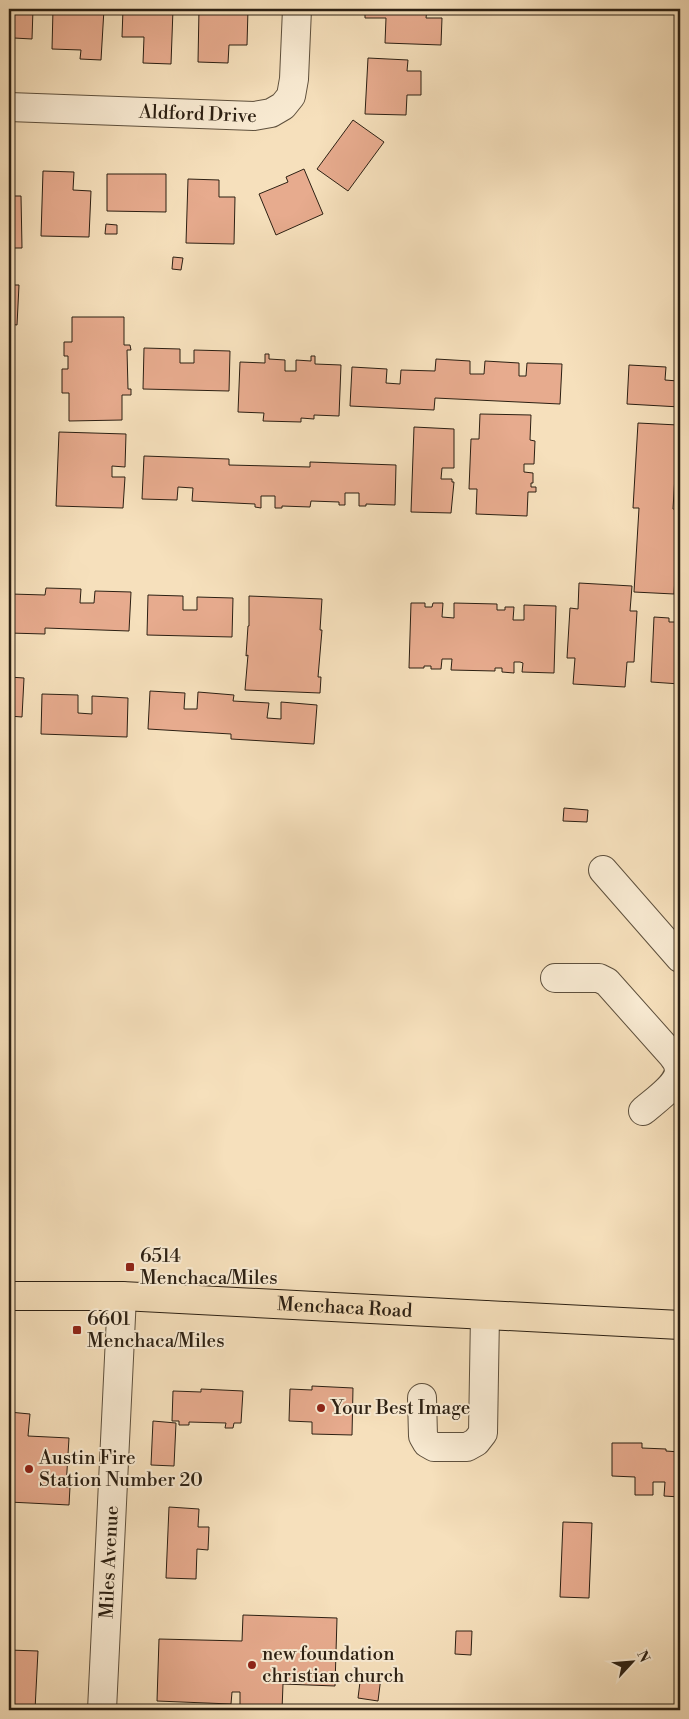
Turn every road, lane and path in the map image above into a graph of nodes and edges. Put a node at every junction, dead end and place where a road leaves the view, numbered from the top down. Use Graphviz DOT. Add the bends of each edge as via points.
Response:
graph roads {
  1 [pos="297,9"];
  2 [pos="9,107"];
  3 [pos="603,870"];
  4 [pos="680,958"];
  5 [pos="555,978"];
  6 [pos="643,1111"];
  7 [pos="9,1296"];
  8 [pos="122,1296"];
  9 [pos="485,1315"];
  10 [pos="680,1325"];
  11 [pos="422,1398"];
  12 [pos="102,1710"];
  1 -- 2 [label="street, Aldford Drive" via="291,96 283,106 270,113 254,116"];
  3 -- 4 [label="street"];
  5 -- 6 [label="street" via="599,978 607,982 672,1055 678,1065 677,1079"];
  7 -- 8 [label="main road, Menchaca Road"];
  8 -- 9 [label="main road, Menchaca Road"];
  8 -- 12 [label="street, Miles Avenue"];
  9 -- 10 [label="main road, Menchaca Road"];
  9 -- 11 [label="street" via="483,1433 467,1447 434,1447 427,1443 423,1436"];
}
